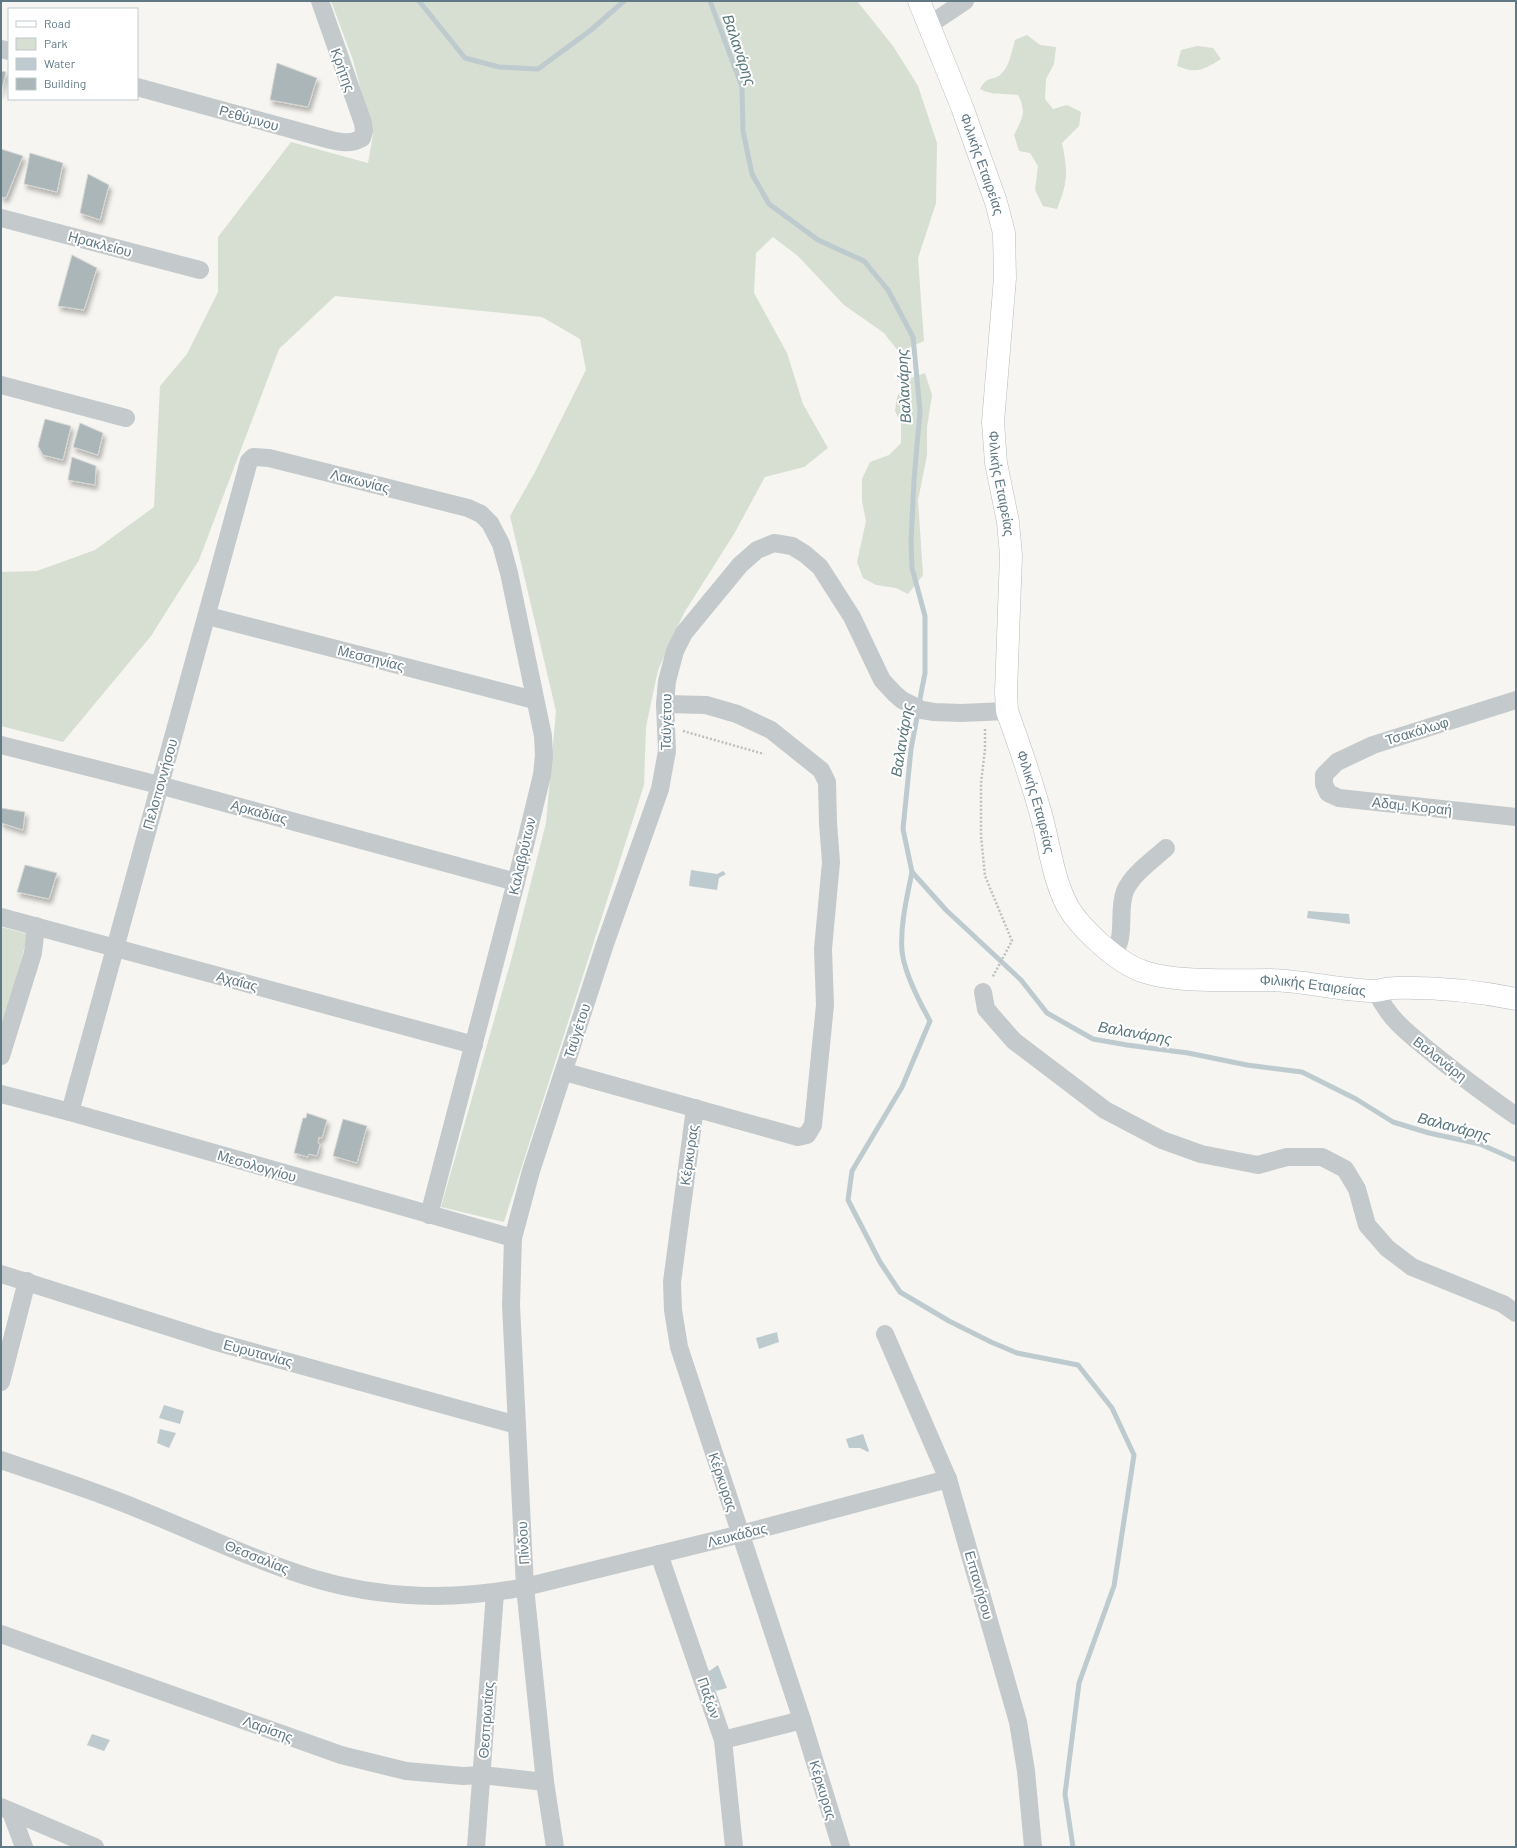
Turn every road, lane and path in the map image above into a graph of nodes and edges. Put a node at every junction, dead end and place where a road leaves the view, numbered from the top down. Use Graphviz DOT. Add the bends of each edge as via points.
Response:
graph roads {
  1 [pos="320,1"];
  2 [pos="919,1"];
  3 [pos="966,1"];
  4 [pos="929,25"];
  5 [pos="138,87"];
  6 [pos="362,138"];
  7 [pos="1,218"];
  8 [pos="200,270"];
  9 [pos="1,385"];
  10 [pos="126,418"];
  11 [pos="253,457"];
  12 [pos="468,508"];
  13 [pos="208,616"];
  14 [pos="534,700"];
  15 [pos="1516,700"];
  16 [pos="665,704"];
  17 [pos="1007,711"];
  18 [pos="985,712"];
  19 [pos="667,727"];
  20 [pos="1,745"];
  21 [pos="764,754"];
  22 [pos="1324,774"];
  23 [pos="159,785"];
  24 [pos="1516,817"];
  25 [pos="1166,848"];
  26 [pos="516,882"];
  27 [pos="1,917"];
  28 [pos="36,926"];
  29 [pos="115,949"];
  30 [pos="1113,954"];
  31 [pos="1376,991"];
  32 [pos="983,992"];
  33 [pos="1516,999"];
  34 [pos="474,1045"];
  35 [pos="1,1056"];
  36 [pos="565,1072"];
  37 [pos="1,1094"];
  38 [pos="695,1108"];
  39 [pos="70,1112"];
  40 [pos="1516,1116"];
  41 [pos="429,1215"];
  42 [pos="513,1238"];
  43 [pos="1,1274"];
  44 [pos="27,1281"];
  45 [pos="1516,1312"];
  46 [pos="885,1334"];
  47 [pos="1,1382"];
  48 [pos="517,1425"];
  49 [pos="1,1460"];
  50 [pos="948,1479"];
  51 [pos="741,1534"];
  52 [pos="659,1554"];
  53 [pos="525,1587"];
  54 [pos="495,1593"];
  55 [pos="1,1634"];
  56 [pos="802,1720"];
  57 [pos="723,1740"];
  58 [pos="482,1775"];
  59 [pos="545,1782"];
  60 [pos="6,1809"];
  61 [pos="24,1847"];
  62 [pos="95,1847"];
  63 [pos="476,1847"];
  64 [pos="555,1847"];
  65 [pos="734,1847"];
  66 [pos="841,1847"];
  67 [pos="1032,1847"];
  1 -- 6 [label="street, Κρήτης" via="363,123"];
  2 -- 4 [label="main road, Φιλικής Εταιρείας"];
  3 -- 4 [label="street"];
  4 -- 17 [label="main road, Φιλικής Εταιρείας" via="999,209 1004,233 1005,278 993,422 996,463 1008,522 1011,555 1005,681"];
  5 -- 6 [label="street, Ρεθύμνου" via="327,139 351,143"];
  7 -- 8 [label="street, Ηρακλείου"];
  9 -- 10 [label="street"];
  11 -- 12 [label="street, Λακωνίας" via="269,458"];
  11 -- 13 [label="street, Πελοποννήσου" via="246,466"];
  12 -- 14 [label="street, Καλαβρύτων" via="490,523 501,544"];
  13 -- 14 [label="street, Μεσσηνίας"];
  13 -- 23 [label="street, Πελοποννήσου"];
  14 -- 26 [label="street, Καλαβρύτων" via="543,736 544,755 542,775"];
  15 -- 22 [label="street, Τσακάλωφ" via="1372,745 1332,765"];
  16 -- 18 [label="street, Ταϋγέτου" via="670,665 684,633 740,565 757,550 774,543 792,546 820,567 852,617 882,680 895,694 911,705 934,712"];
  16 -- 19 [label="street, Ταϋγέτου"];
  16 -- 38 [label="street" via="706,705 737,714 771,730 821,770 827,782 832,862 823,949 825,1006 817,1096 811,1131 798,1137"];
  17 -- 18 [label="street, Ταϋγέτου"];
  17 -- 30 [label="main road, Φιλικής Εταιρείας" via="1042,820 1060,890 1078,921"];
  18 -- 32 [label="path" via="985,749 981,783 981,836 985,876 1012,941"];
  19 -- 21 [label="path"];
  19 -- 36 [label="street, Ταϋγέτου" via="660,789 605,944"];
  20 -- 23 [label="street, Αρκαδίας"];
  22 -- 24 [label="street, Αδαμ. Κοραή" via="1324,784 1328,793 1340,798"];
  23 -- 26 [label="street, Αρκαδίας"];
  23 -- 29 [label="street, Πελοποννήσου"];
  25 -- 30 [label="street" via="1126,888 1122,902 1119,942"];
  26 -- 34 [label="street, Καλαβρύτων"];
  27 -- 28 [label="street, Αχαΐας"];
  28 -- 29 [label="street, Αχαΐας"];
  28 -- 35 [label="street" via="33,953"];
  29 -- 34 [label="street, Αχαΐας"];
  29 -- 39 [label="street, Πελοποννήσου"];
  30 -- 31 [label="main road, Φιλικής Εταιρείας" via="1142,972 1164,976 1287,981 1330,988"];
  31 -- 33 [label="main road, Φιλικής Εταιρείας" via="1392,988 1458,990"];
  31 -- 40 [label="street, Βαλανάρη" via="1391,1017 1408,1033"];
  32 -- 45 [label="street" via="986,1009 1014,1041 1105,1110 1162,1140 1202,1154 1258,1165 1287,1157 1322,1157 1346,1169 1357,1189 1366,1225 1387,1248 1412,1267"];
  34 -- 41 [label="street, Καλαβρύτων"];
  36 -- 38 [label="street"];
  36 -- 42 [label="street, Ταϋγέτου" via="531,1172"];
  37 -- 39 [label="street, Μεσολογγίου"];
  38 -- 51 [label="street, Κέρκυρας" via="675,1255 673,1310 684,1367"];
  39 -- 41 [label="street, Μεσολογγίου"];
  41 -- 42 [label="street, Μεσολογγίου"];
  42 -- 48 [label="street, Πίνδου" via="511,1305"];
  43 -- 44 [label="street, Ευρυτανίας"];
  44 -- 47 [label="street"];
  44 -- 48 [label="street, Ευρυτανίας" via="213,1341"];
  46 -- 50 [label="street, Επτανήσου"];
  48 -- 53 [label="street, Πίνδου"];
  49 -- 54 [label="street, Θεσσαλίας" via="136,1508 280,1567 314,1578 363,1590 411,1595 459,1596"];
  50 -- 51 [label="street, Λευκάδας"];
  50 -- 67 [label="street, Επτανήσου" via="1018,1722 1026,1771"];
  51 -- 52 [label="street, Λευκάδας"];
  51 -- 56 [label="street, Κέρκυρας"];
  52 -- 53 [label="street, Λευκάδας"];
  52 -- 57 [label="street, Παξών"];
  53 -- 54 [label="street, Θεσσαλίας"];
  53 -- 59 [label="street, Πίνδου"];
  54 -- 58 [label="street, Θεσπρωτίας"];
  55 -- 58 [label="street, Λαρίσης" via="341,1755 406,1770 463,1776"];
  56 -- 57 [label="street"];
  56 -- 66 [label="street, Κέρκυρας"];
  57 -- 65 [label="street, Παξών"];
  58 -- 59 [label="street, Λαρίσης"];
  58 -- 63 [label="street, Θεσπρωτίας"];
  59 -- 64 [label="street, Πίνδου"];
  60 -- 61 [label="street"];
  60 -- 62 [label="street"];
}
